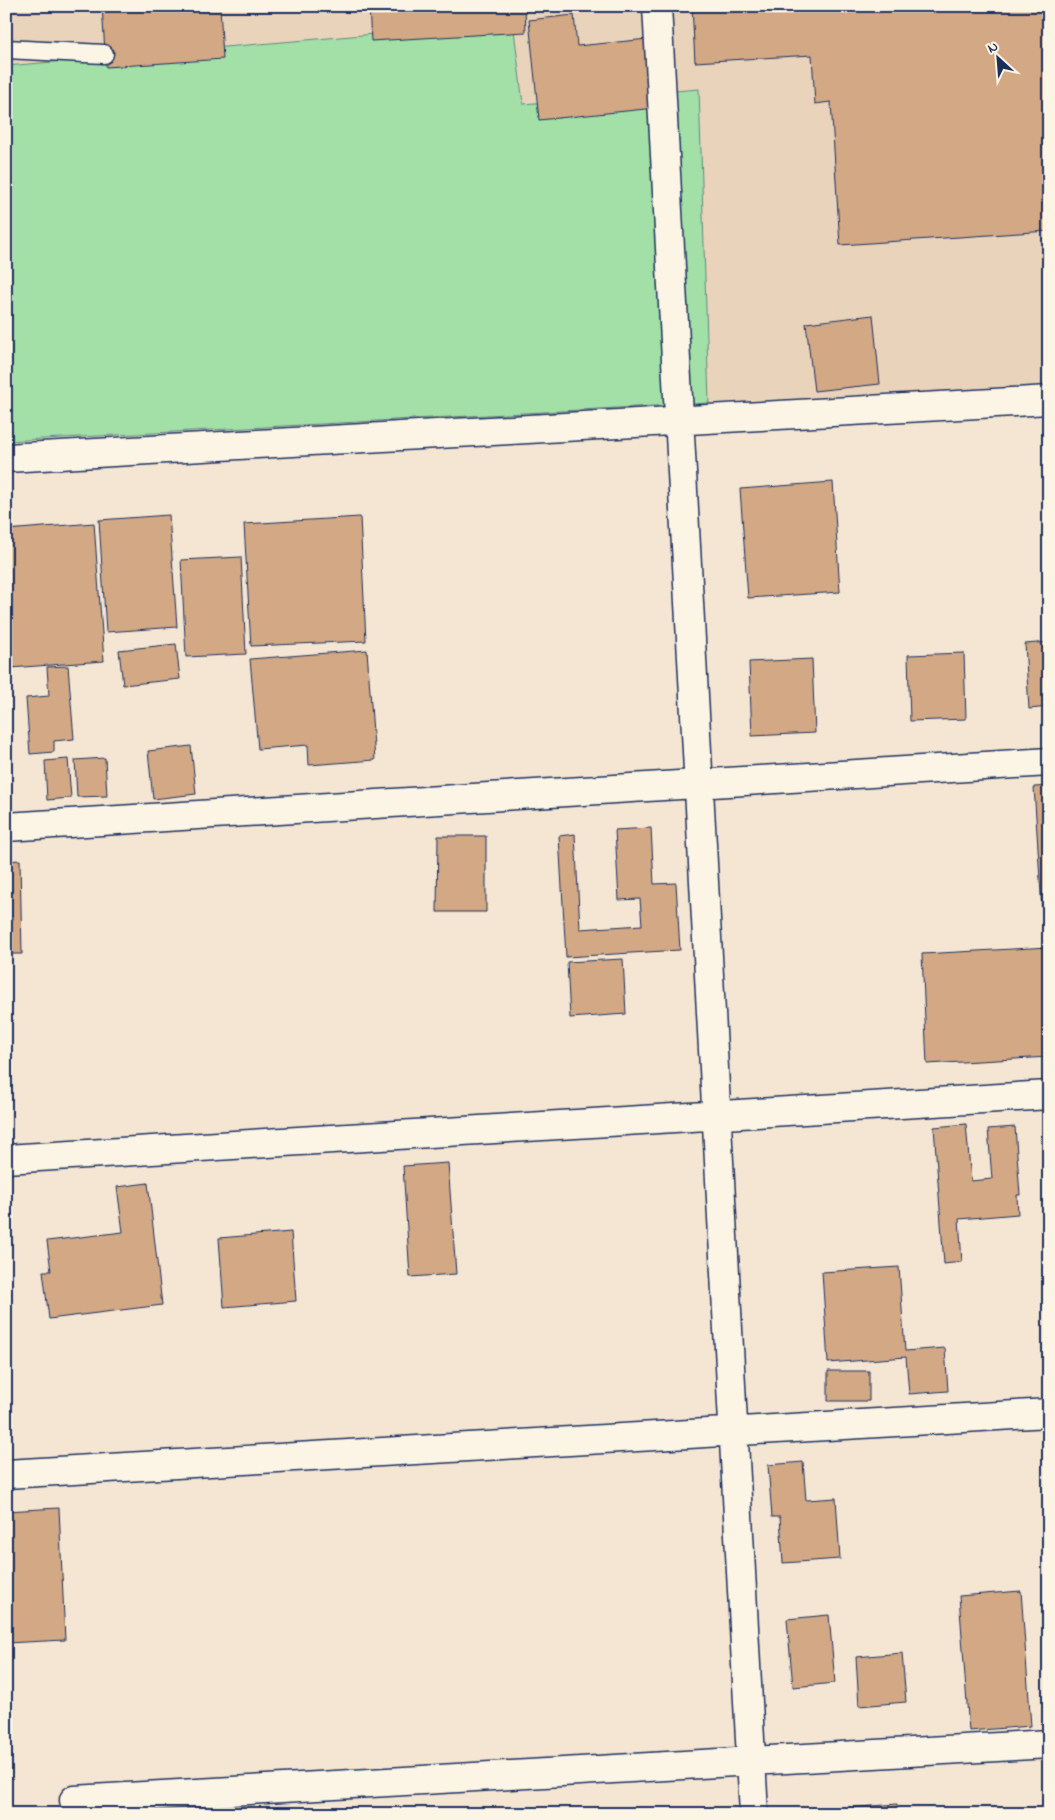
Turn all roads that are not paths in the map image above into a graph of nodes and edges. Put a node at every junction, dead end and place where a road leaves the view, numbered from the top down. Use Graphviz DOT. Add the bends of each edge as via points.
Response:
graph roads {
  1 [pos="657,6"];
  2 [pos="6,50"];
  3 [pos="104,54"];
  4 [pos="1049,400"];
  5 [pos="679,421"];
  6 [pos="6,458"];
  7 [pos="1049,762"];
  8 [pos="699,784"];
  9 [pos="6,826"];
  10 [pos="1049,1095"];
  11 [pos="717,1115"];
  12 [pos="6,1159"];
  13 [pos="1049,1413"];
  14 [pos="734,1431"];
  15 [pos="6,1474"];
  16 [pos="1049,1744"];
  17 [pos="751,1761"];
  18 [pos="74,1800"];
  19 [pos="754,1814"];
  1 -- 5 [label="street"];
  2 -- 3 [label="lane"];
  4 -- 5 [label="street"];
  5 -- 6 [label="street"];
  5 -- 8 [label="street"];
  7 -- 8 [label="street"];
  8 -- 9 [label="street"];
  8 -- 11 [label="street"];
  10 -- 11 [label="street"];
  11 -- 12 [label="street"];
  11 -- 14 [label="street"];
  13 -- 14 [label="street"];
  14 -- 15 [label="street"];
  14 -- 17 [label="street"];
  16 -- 17 [label="street"];
  17 -- 18 [label="street"];
  17 -- 19 [label="street"];
}
